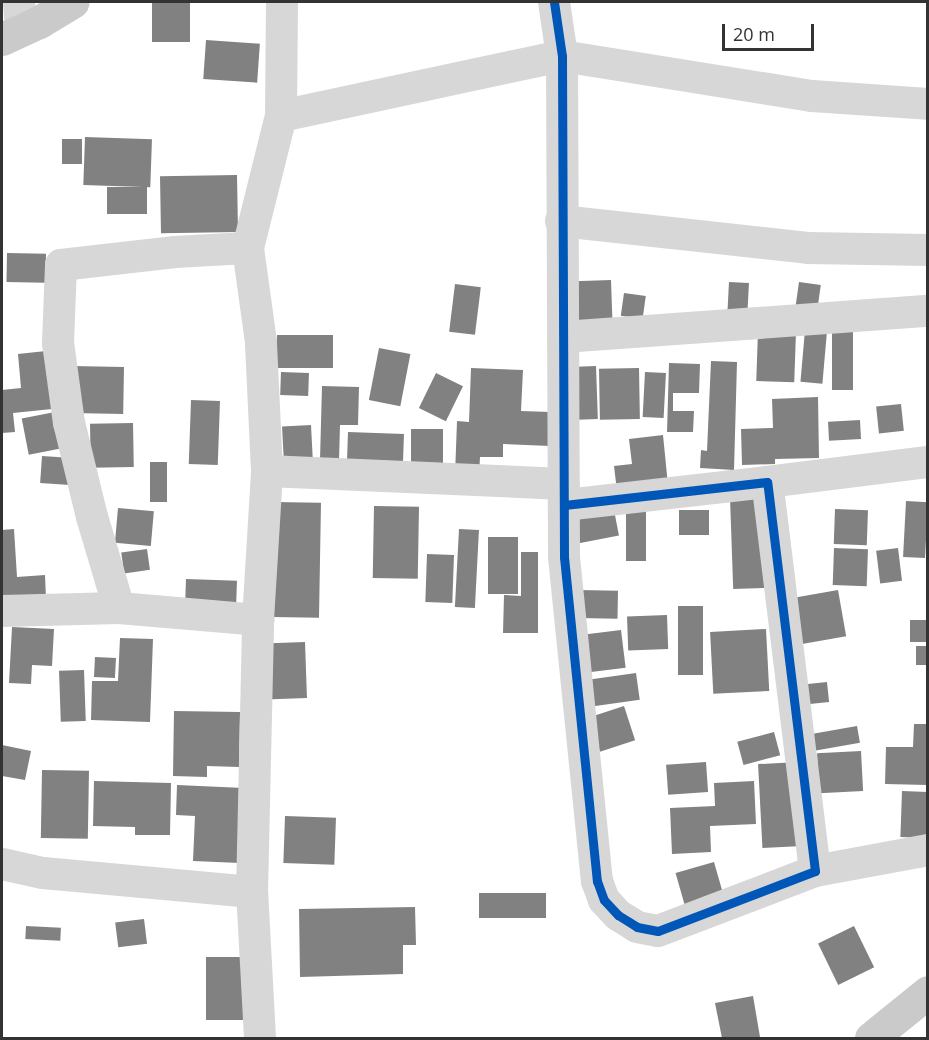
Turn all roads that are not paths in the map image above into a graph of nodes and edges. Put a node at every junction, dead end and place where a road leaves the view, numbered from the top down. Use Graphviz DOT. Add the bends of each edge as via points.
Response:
graph roads {
  1 [pos="72,2"];
  2 [pos="282,2"];
  3 [pos="554,2"];
  4 [pos="14,24"];
  5 [pos="562,56"];
  6 [pos="927,104"];
  7 [pos="281,116"];
  8 [pos="561,221"];
  9 [pos="248,248"];
  10 [pos="927,250"];
  11 [pos="927,311"];
  12 [pos="563,337"];
  13 [pos="927,462"];
  14 [pos="267,471"];
  15 [pos="767,482"];
  16 [pos="564,495"];
  17 [pos="119,608"];
  18 [pos="2,611"];
  19 [pos="258,620"];
  20 [pos="927,850"];
  21 [pos="2,864"];
  22 [pos="815,871"];
  23 [pos="252,892"];
  24 [pos="927,992"];
  25 [pos="260,1038"];
  26 [pos="871,1038"];
  1 -- 4 [label="main road"];
  2 -- 7 [label="street"];
  3 -- 5 [label="street"];
  5 -- 6 [label="street" via="812,96"];
  5 -- 7 [label="street"];
  5 -- 8 [label="street"];
  7 -- 9 [label="street"];
  8 -- 10 [label="street" via="808,248"];
  8 -- 12 [label="street"];
  9 -- 14 [label="street" via="261,342"];
  9 -- 17 [label="street" via="61,265 58,343 69,423"];
  11 -- 12 [label="street"];
  12 -- 16 [label="street"];
  13 -- 15 [label="street"];
  14 -- 16 [label="street"];
  14 -- 19 [label="street"];
  15 -- 16 [label="street"];
  15 -- 22 [label="street"];
  16 -- 22 [label="street" via="564,557 597,881 604,900 637,927 658,931"];
  17 -- 18 [label="street"];
  17 -- 19 [label="street"];
  19 -- 23 [label="street"];
  20 -- 22 [label="street"];
  21 -- 23 [label="street" via="43,873"];
  23 -- 25 [label="street"];
  24 -- 26 [label="main road"];
}
